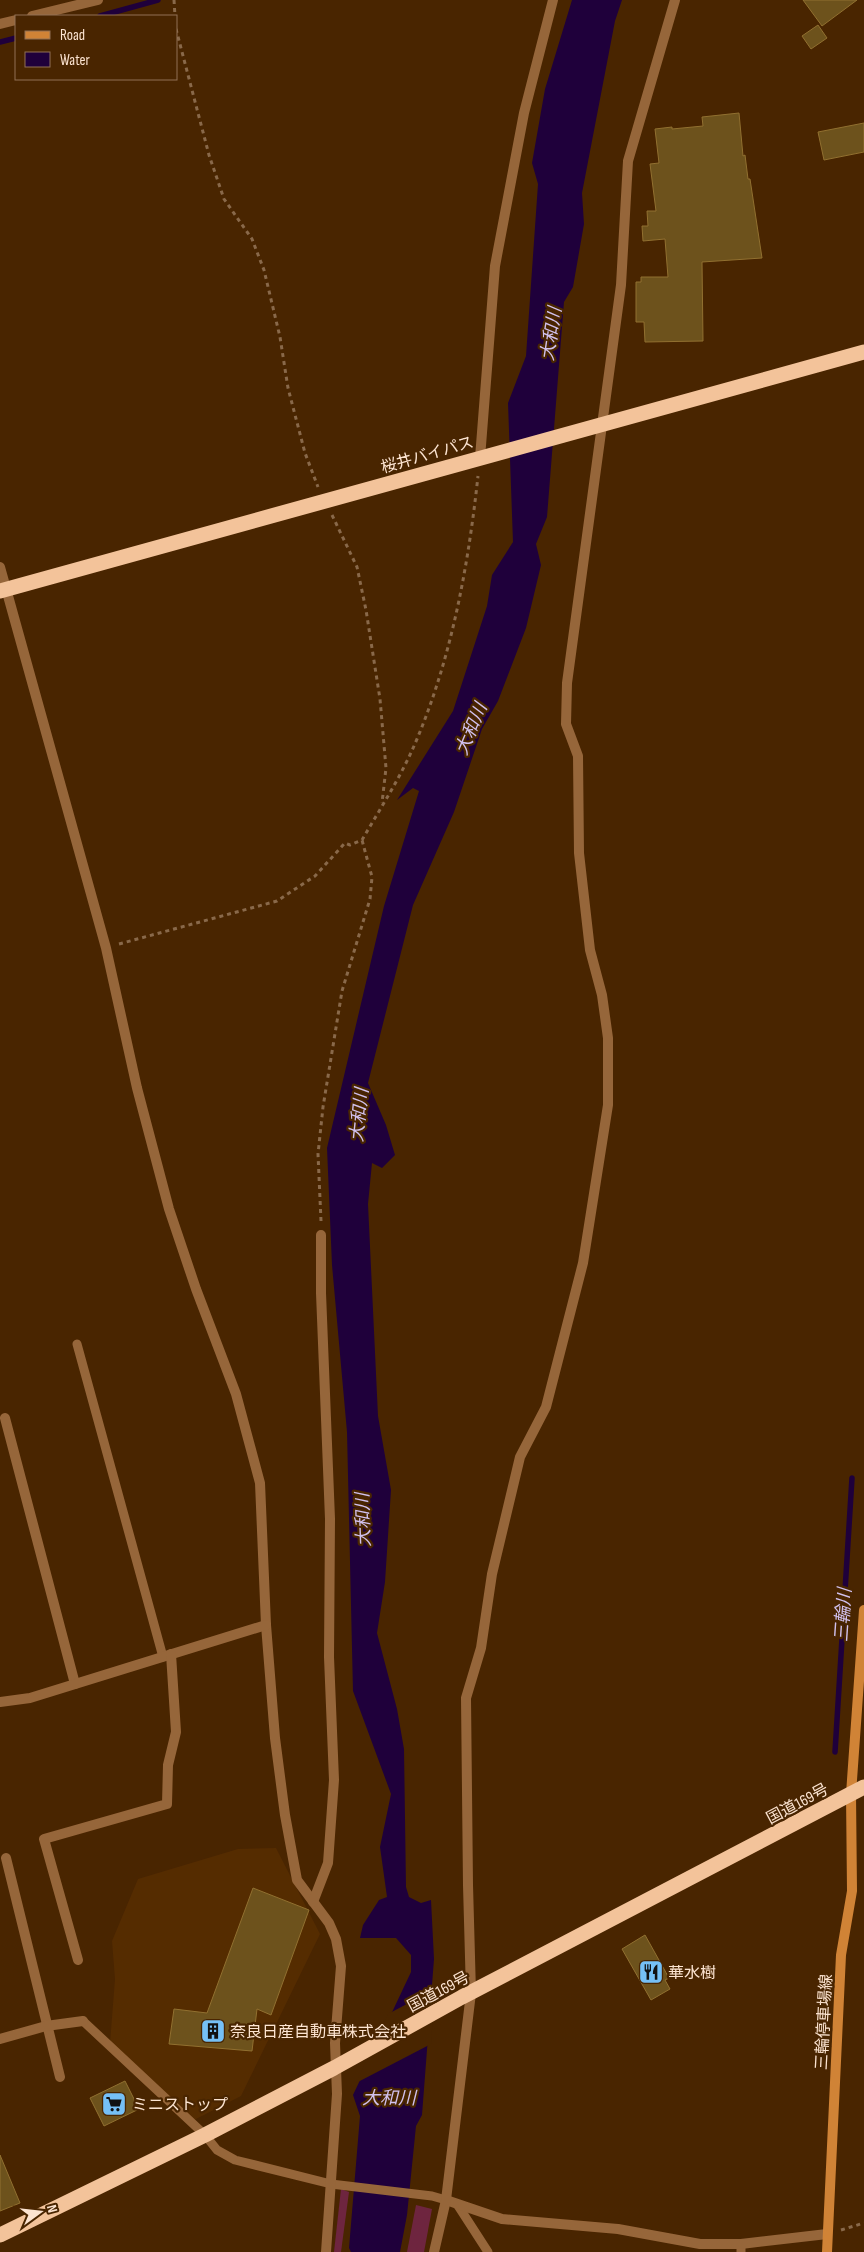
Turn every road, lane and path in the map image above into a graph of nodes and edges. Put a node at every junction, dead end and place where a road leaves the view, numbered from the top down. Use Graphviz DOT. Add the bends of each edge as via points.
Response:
graph roads {
  1 [pos="98,0"];
  2 [pos="174,0"];
  3 [pos="553,0"];
  4 [pos="675,0"];
  5 [pos="36,15"];
  6 [pos="175,15"];
  7 [pos="15,20"];
  8 [pos="0,24"];
  9 [pos="178,37"];
  10 [pos="864,352"];
  11 [pos="600,425"];
  12 [pos="480,458"];
  13 [pos="325,501"];
  14 [pos="0,567"];
  15 [pos="3,590"];
  16 [pos="382,806"];
  17 [pos="362,840"];
  18 [pos="106,948"];
  19 [pos="322,1235"];
  20 [pos="77,1344"];
  21 [pos="5,1418"];
  22 [pos="864,1610"];
  23 [pos="266,1625"];
  24 [pos="167,1656"];
  25 [pos="75,1684"];
  26 [pos="0,1702"];
  27 [pos="858,1791"];
  28 [pos="6,1858"];
  29 [pos="313,1902"];
  30 [pos="78,1960"];
  31 [pos="467,1995"];
  32 [pos="83,2021"];
  33 [pos="46,2026"];
  34 [pos="0,2038"];
  35 [pos="334,2068"];
  36 [pos="60,2077"];
  37 [pos="204,2135"];
  38 [pos="331,2184"];
  39 [pos="446,2200"];
  40 [pos="457,2204"];
  41 [pos="864,2223"];
  42 [pos="827,2234"];
  43 [pos="0,2235"];
  44 [pos="741,2248"];
  45 [pos="326,2252"];
  46 [pos="434,2252"];
  47 [pos="488,2252"];
  48 [pos="827,2252"];
  1 -- 5 [label="street"];
  2 -- 6 [label="path"];
  3 -- 12 [label="street" via="524,113 495,266"];
  4 -- 11 [label="street" via="628,161 621,285"];
  7 -- 8 [label="street"];
  9 -- 13 [label="path" via="224,199 252,239 264,270 305,453"];
  10 -- 11 [label="highway, 桜井バイパス"];
  11 -- 12 [label="highway, 桜井バイパス"];
  11 -- 31 [label="street" via="567,683 566,724 578,756 579,853 590,950 602,995 608,1038 608,1105 583,1263 546,1407 520,1457 492,1574 481,1648 466,1698"];
  12 -- 13 [label="highway, 桜井バイパス"];
  12 -- 16 [label="path" via="455,624 413,747"];
  13 -- 15 [label="highway, 桜井バイパス"];
  13 -- 16 [label="path" via="357,567 366,610 380,699 386,768"];
  14 -- 15 [label="street"];
  15 -- 18 [label="street"];
  16 -- 17 [label="path"];
  17 -- 18 [label="path" via="350,845 345,843 316,876 277,901"];
  17 -- 19 [label="path" via="372,877 370,899 342,991 323,1107 318,1154"];
  18 -- 23 [label="street" via="137,1088 169,1209 236,1394 260,1482"];
  19 -- 29 [label="street" via="334,1780 328,1863"];
  20 -- 24 [label="lane"];
  21 -- 25 [label="street"];
  22 -- 27 [label="main road, 三輪停車場線"];
  23 -- 24 [label="street"];
  23 -- 29 [label="street" via="285,1815 297,1880"];
  24 -- 25 [label="street"];
  24 -- 30 [label="street" via="176,1732 168,1765 167,1804 44,1839"];
  25 -- 26 [label="street" via="30,1698"];
  27 -- 31 [label="highway, 国道169号"];
  27 -- 42 [label="main road, 三輪停車場線" via="852,1891 841,1955"];
  28 -- 33 [label="street"];
  29 -- 35 [label="street" via="329,1923 341,1966"];
  31 -- 35 [label="highway, 国道169号"];
  31 -- 39 [label="street"];
  32 -- 33 [label="street"];
  32 -- 37 [label="lane"];
  33 -- 34 [label="street"];
  33 -- 36 [label="street"];
  35 -- 37 [label="highway, 国道169号"];
  35 -- 38 [label="street" via="337,2094"];
  37 -- 38 [label="lane" via="217,2150 235,2160"];
  37 -- 43 [label="highway, 国道169号"];
  38 -- 39 [label="lane"];
  38 -- 45 [label="street"];
  39 -- 40 [label="street"];
  39 -- 46 [label="street"];
  40 -- 44 [label="street" via="502,2219 618,2229"];
  40 -- 47 [label="lane"];
  41 -- 42 [label="path"];
  42 -- 44 [label="street"];
  42 -- 48 [label="main road, 三輪停車場線"];
}
